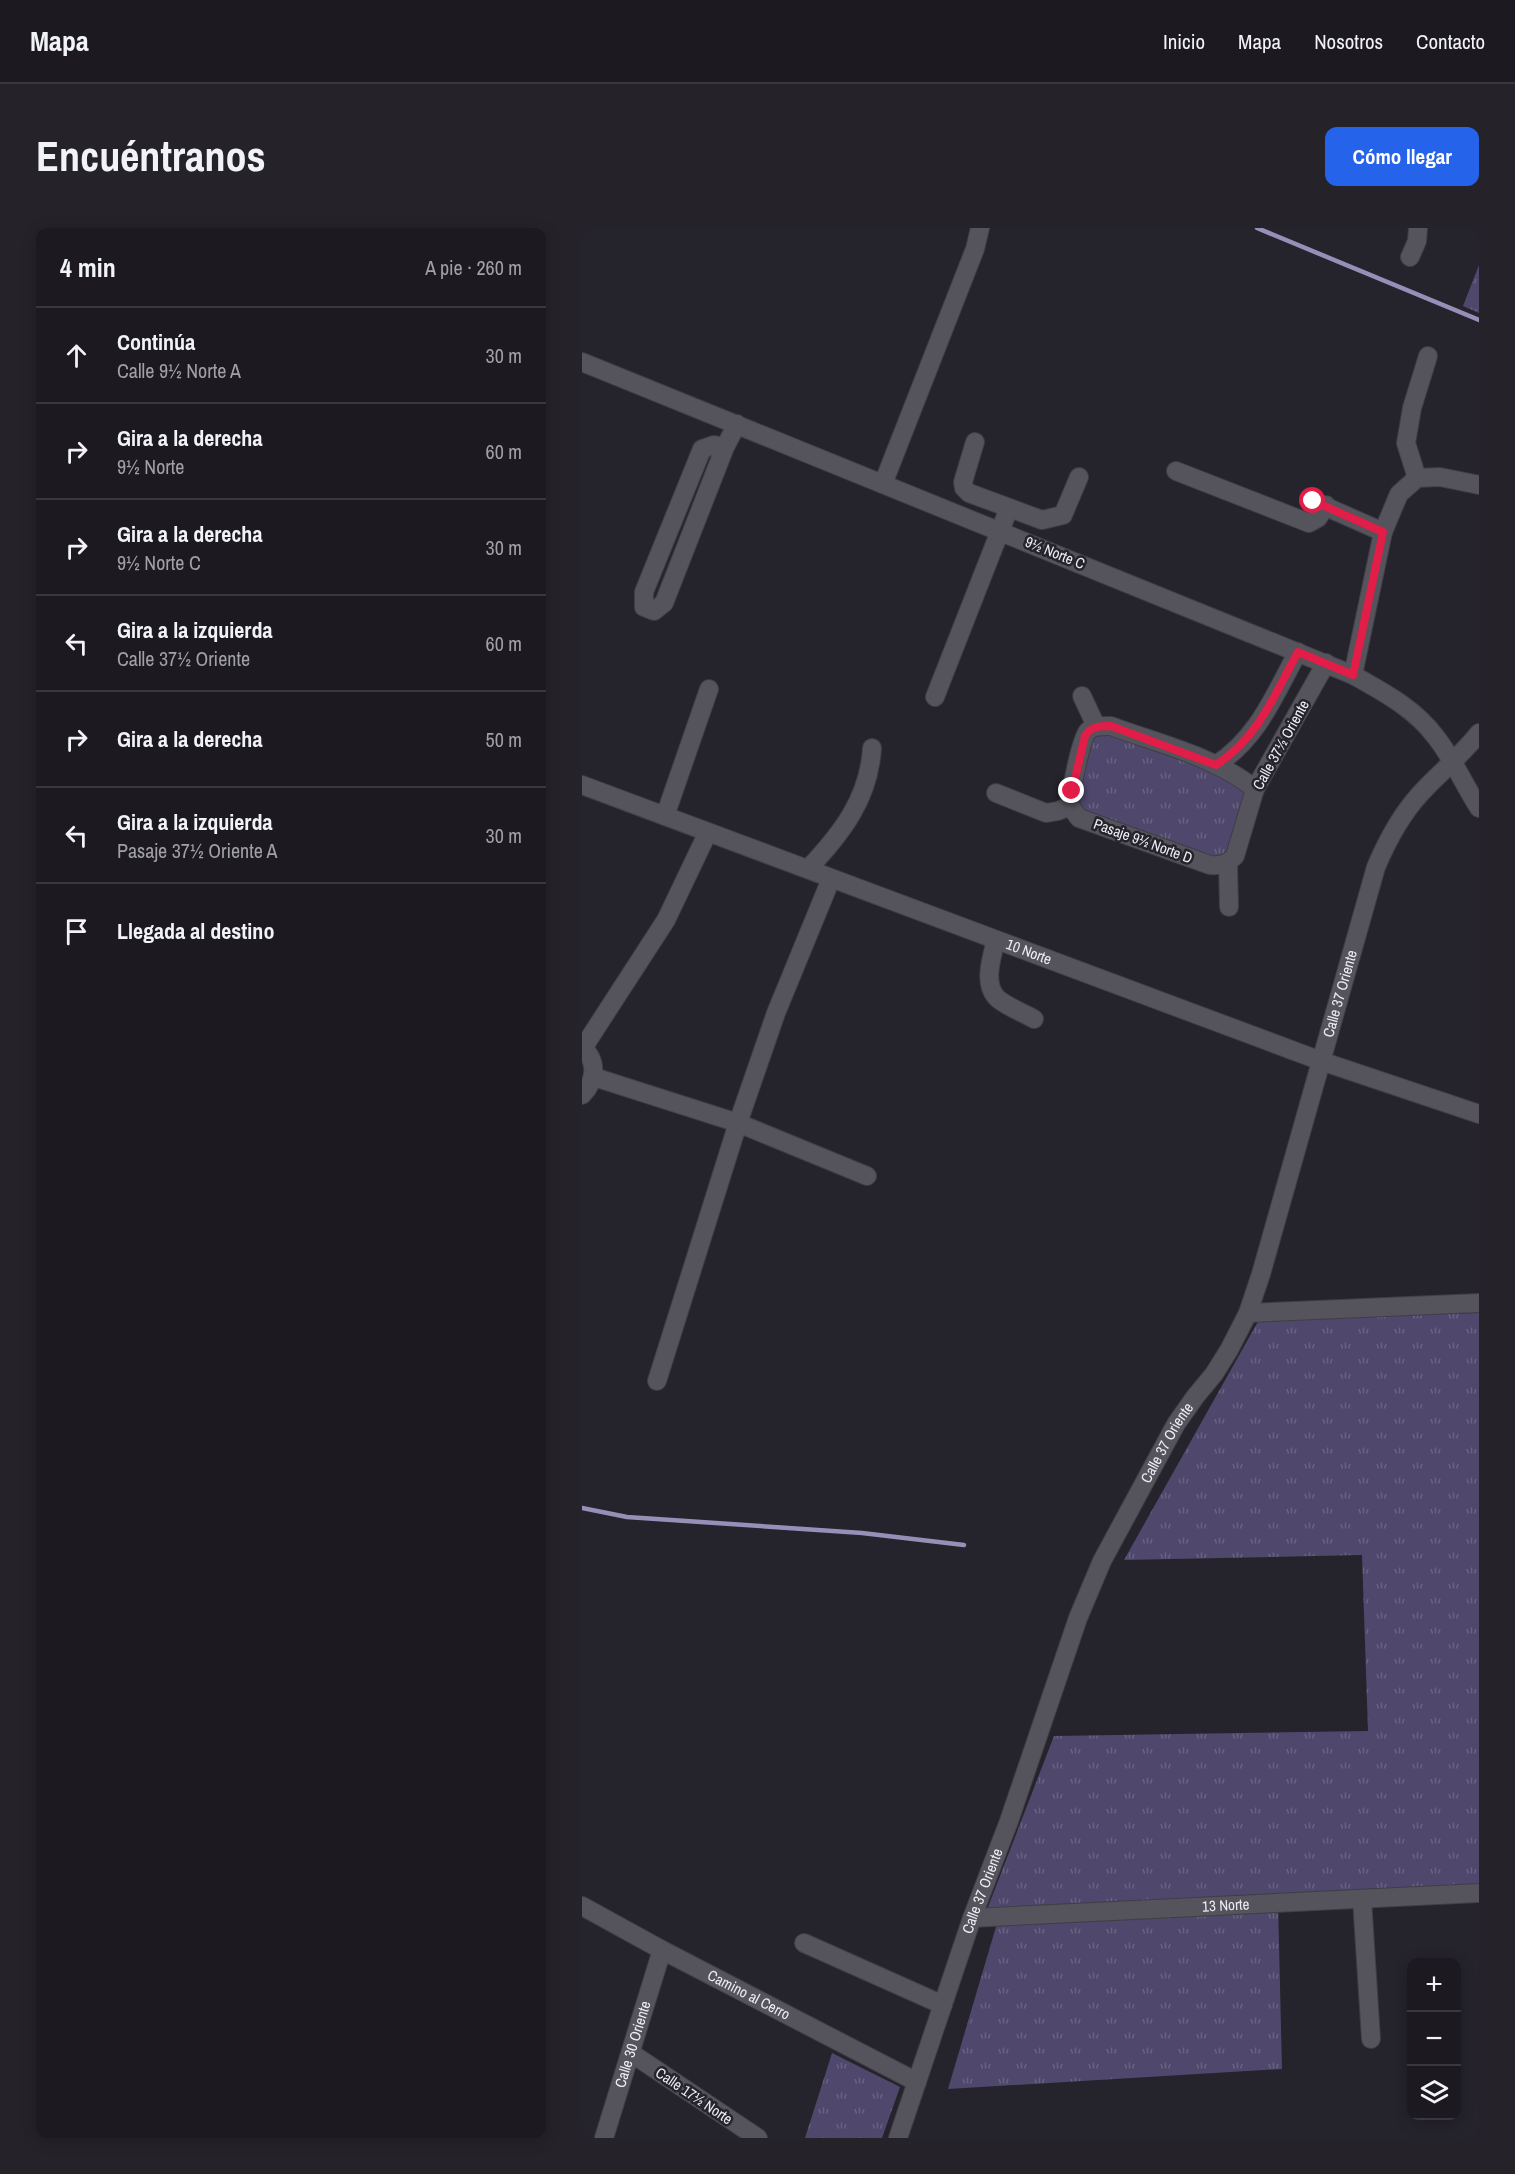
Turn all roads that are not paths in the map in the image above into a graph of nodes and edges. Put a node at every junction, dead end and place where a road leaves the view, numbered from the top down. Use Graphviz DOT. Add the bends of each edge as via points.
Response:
graph roads {
  1 [pos="980,228"];
  2 [pos="1418,228"];
  3 [pos="1410,257"];
  4 [pos="1428,356"];
  5 [pos="582,362"];
  6 [pos="737,424"];
  7 [pos="975,442"];
  8 [pos="725,447"];
  9 [pos="1176,471"];
  10 [pos="1079,477"];
  11 [pos="1417,478"];
  12 [pos="883,483"];
  13 [pos="688,484"];
  14 [pos="1479,485"];
  15 [pos="708,491"];
  16 [pos="1009,508"];
  17 [pos="672,524"];
  18 [pos="1000,531"];
  19 [pos="692,532"];
  20 [pos="1383,532"];
  21 [pos="656,563"];
  22 [pos="677,570"];
  23 [pos="1298,652"];
  24 [pos="1326,663"];
  25 [pos="1353,675"];
  26 [pos="709,689"];
  27 [pos="1082,696"];
  28 [pos="935,697"];
  29 [pos="1096,726"];
  30 [pos="1479,733"];
  31 [pos="872,748"];
  32 [pos="1453,764"];
  33 [pos="1216,765"];
  34 [pos="582,785"];
  35 [pos="1255,789"];
  36 [pos="996,793"];
  37 [pos="1070,806"];
  38 [pos="1479,808"];
  39 [pos="665,816"];
  40 [pos="708,832"];
  41 [pos="1228,863"];
  42 [pos="808,869"];
  43 [pos="831,879"];
  44 [pos="1229,907"];
  45 [pos="996,940"];
  46 [pos="1034,1019"];
  47 [pos="583,1047"];
  48 [pos="1321,1061"];
  49 [pos="594,1077"];
  50 [pos="582,1095"];
  51 [pos="1479,1114"];
  52 [pos="738,1123"];
  53 [pos="867,1176"];
  54 [pos="1479,1303"];
  55 [pos="1248,1313"];
  56 [pos="657,1381"];
  57 [pos="1479,1893"];
  58 [pos="1362,1899"];
  59 [pos="582,1906"];
  60 [pos="972,1918"];
  61 [pos="804,1943"];
  62 [pos="662,1950"];
  63 [pos="943,2005"];
  64 [pos="1371,2039"];
  65 [pos="631,2053"];
  66 [pos="917,2082"];
  67 [pos="604,2138"];
  68 [pos="758,2138"];
  69 [pos="898,2138"];
  1 -- 12 [label="street"];
  2 -- 3 [label="street"];
  4 -- 11 [label="street" via="1406,443"];
  5 -- 6 [label="street, 9½ Norte C"];
  6 -- 8 [label="street"];
  6 -- 12 [label="street, 9½ Norte C"];
  7 -- 16 [label="street" via="964,488"];
  8 -- 13 [label="street" via="702,449"];
  8 -- 15 [label="street"];
  9 -- 20 [label="street" via="1309,523 1318,518 1320,503"];
  10 -- 16 [label="street" via="1063,515 1042,520"];
  11 -- 14 [label="street" via="1440,477"];
  11 -- 20 [label="street" via="1399,494"];
  12 -- 18 [label="street, 9½ Norte C"];
  13 -- 15 [label="street"];
  13 -- 17 [label="street"];
  15 -- 19 [label="street"];
  16 -- 18 [label="street"];
  17 -- 19 [label="street"];
  17 -- 21 [label="street"];
  18 -- 23 [label="street, 9½ Norte C"];
  18 -- 28 [label="street"];
  19 -- 22 [label="street"];
  20 -- 25 [label="street"];
  21 -- 22 [label="street"];
  21 -- 22 [label="street" via="643,599 644,607 654,611 664,603"];
  23 -- 24 [label="street, 9½ Norte C"];
  23 -- 33 [label="street, Calle 37½ Oriente" via="1254,732"];
  24 -- 25 [label="street, 9½ Norte C"];
  24 -- 35 [label="street, Calle 37½ Oriente"];
  25 -- 32 [label="street, 9½ Norte C" via="1414,714 1435,735"];
  26 -- 39 [label="street"];
  27 -- 29 [label="street"];
  29 -- 33 [label="street" via="1111,726"];
  29 -- 37 [label="street" via="1085,736"];
  30 -- 32 [label="street, Calle 37 Oriente"];
  31 -- 42 [label="street" via="867,783 847,825"];
  32 -- 38 [label="street, 9½ Norte C"];
  32 -- 48 [label="street, Calle 37 Oriente" via="1418,796 1383,849 1369,886"];
  33 -- 35 [label="street"];
  34 -- 39 [label="street, 10 Norte"];
  35 -- 41 [label="street, Calle 37½ Oriente" via="1235,856"];
  36 -- 37 [label="street" via="1046,813"];
  37 -- 41 [label="street, Pasaje 9½ Norte D" via="1079,818 1209,865"];
  39 -- 40 [label="street, 10 Norte"];
  40 -- 42 [label="street, 10 Norte"];
  40 -- 47 [label="street" via="666,920"];
  41 -- 44 [label="street"];
  42 -- 43 [label="street, 10 Norte"];
  43 -- 45 [label="street, 10 Norte"];
  43 -- 52 [label="street"];
  45 -- 46 [label="street" via="989,977 996,997"];
  45 -- 48 [label="street, 10 Norte"];
  47 -- 49 [label="street" via="591,1058"];
  48 -- 51 [label="street, 10 Norte"];
  48 -- 55 [label="street, Calle 37 Oriente"];
  49 -- 50 [label="street"];
  49 -- 52 [label="street"];
  52 -- 53 [label="street"];
  52 -- 56 [label="street"];
  54 -- 55 [label="street"];
  55 -- 60 [label="street, Calle 37 Oriente" via="1214,1374 1176,1424 1102,1561 1078,1618"];
  57 -- 58 [label="street, 13 Norte"];
  58 -- 60 [label="street, 13 Norte"];
  58 -- 64 [label="street"];
  59 -- 62 [label="street, Camino al Cerro"];
  60 -- 63 [label="street, Calle 37 Oriente"];
  61 -- 63 [label="street"];
  62 -- 65 [label="street, Calle 30 Oriente"];
  62 -- 66 [label="street, Camino al Cerro"];
  63 -- 66 [label="street, Calle 37 Oriente"];
  65 -- 67 [label="street, Calle 30 Oriente"];
  65 -- 68 [label="street, Calle 17½ Norte"];
  66 -- 69 [label="street, Calle 37 Oriente"];
}
